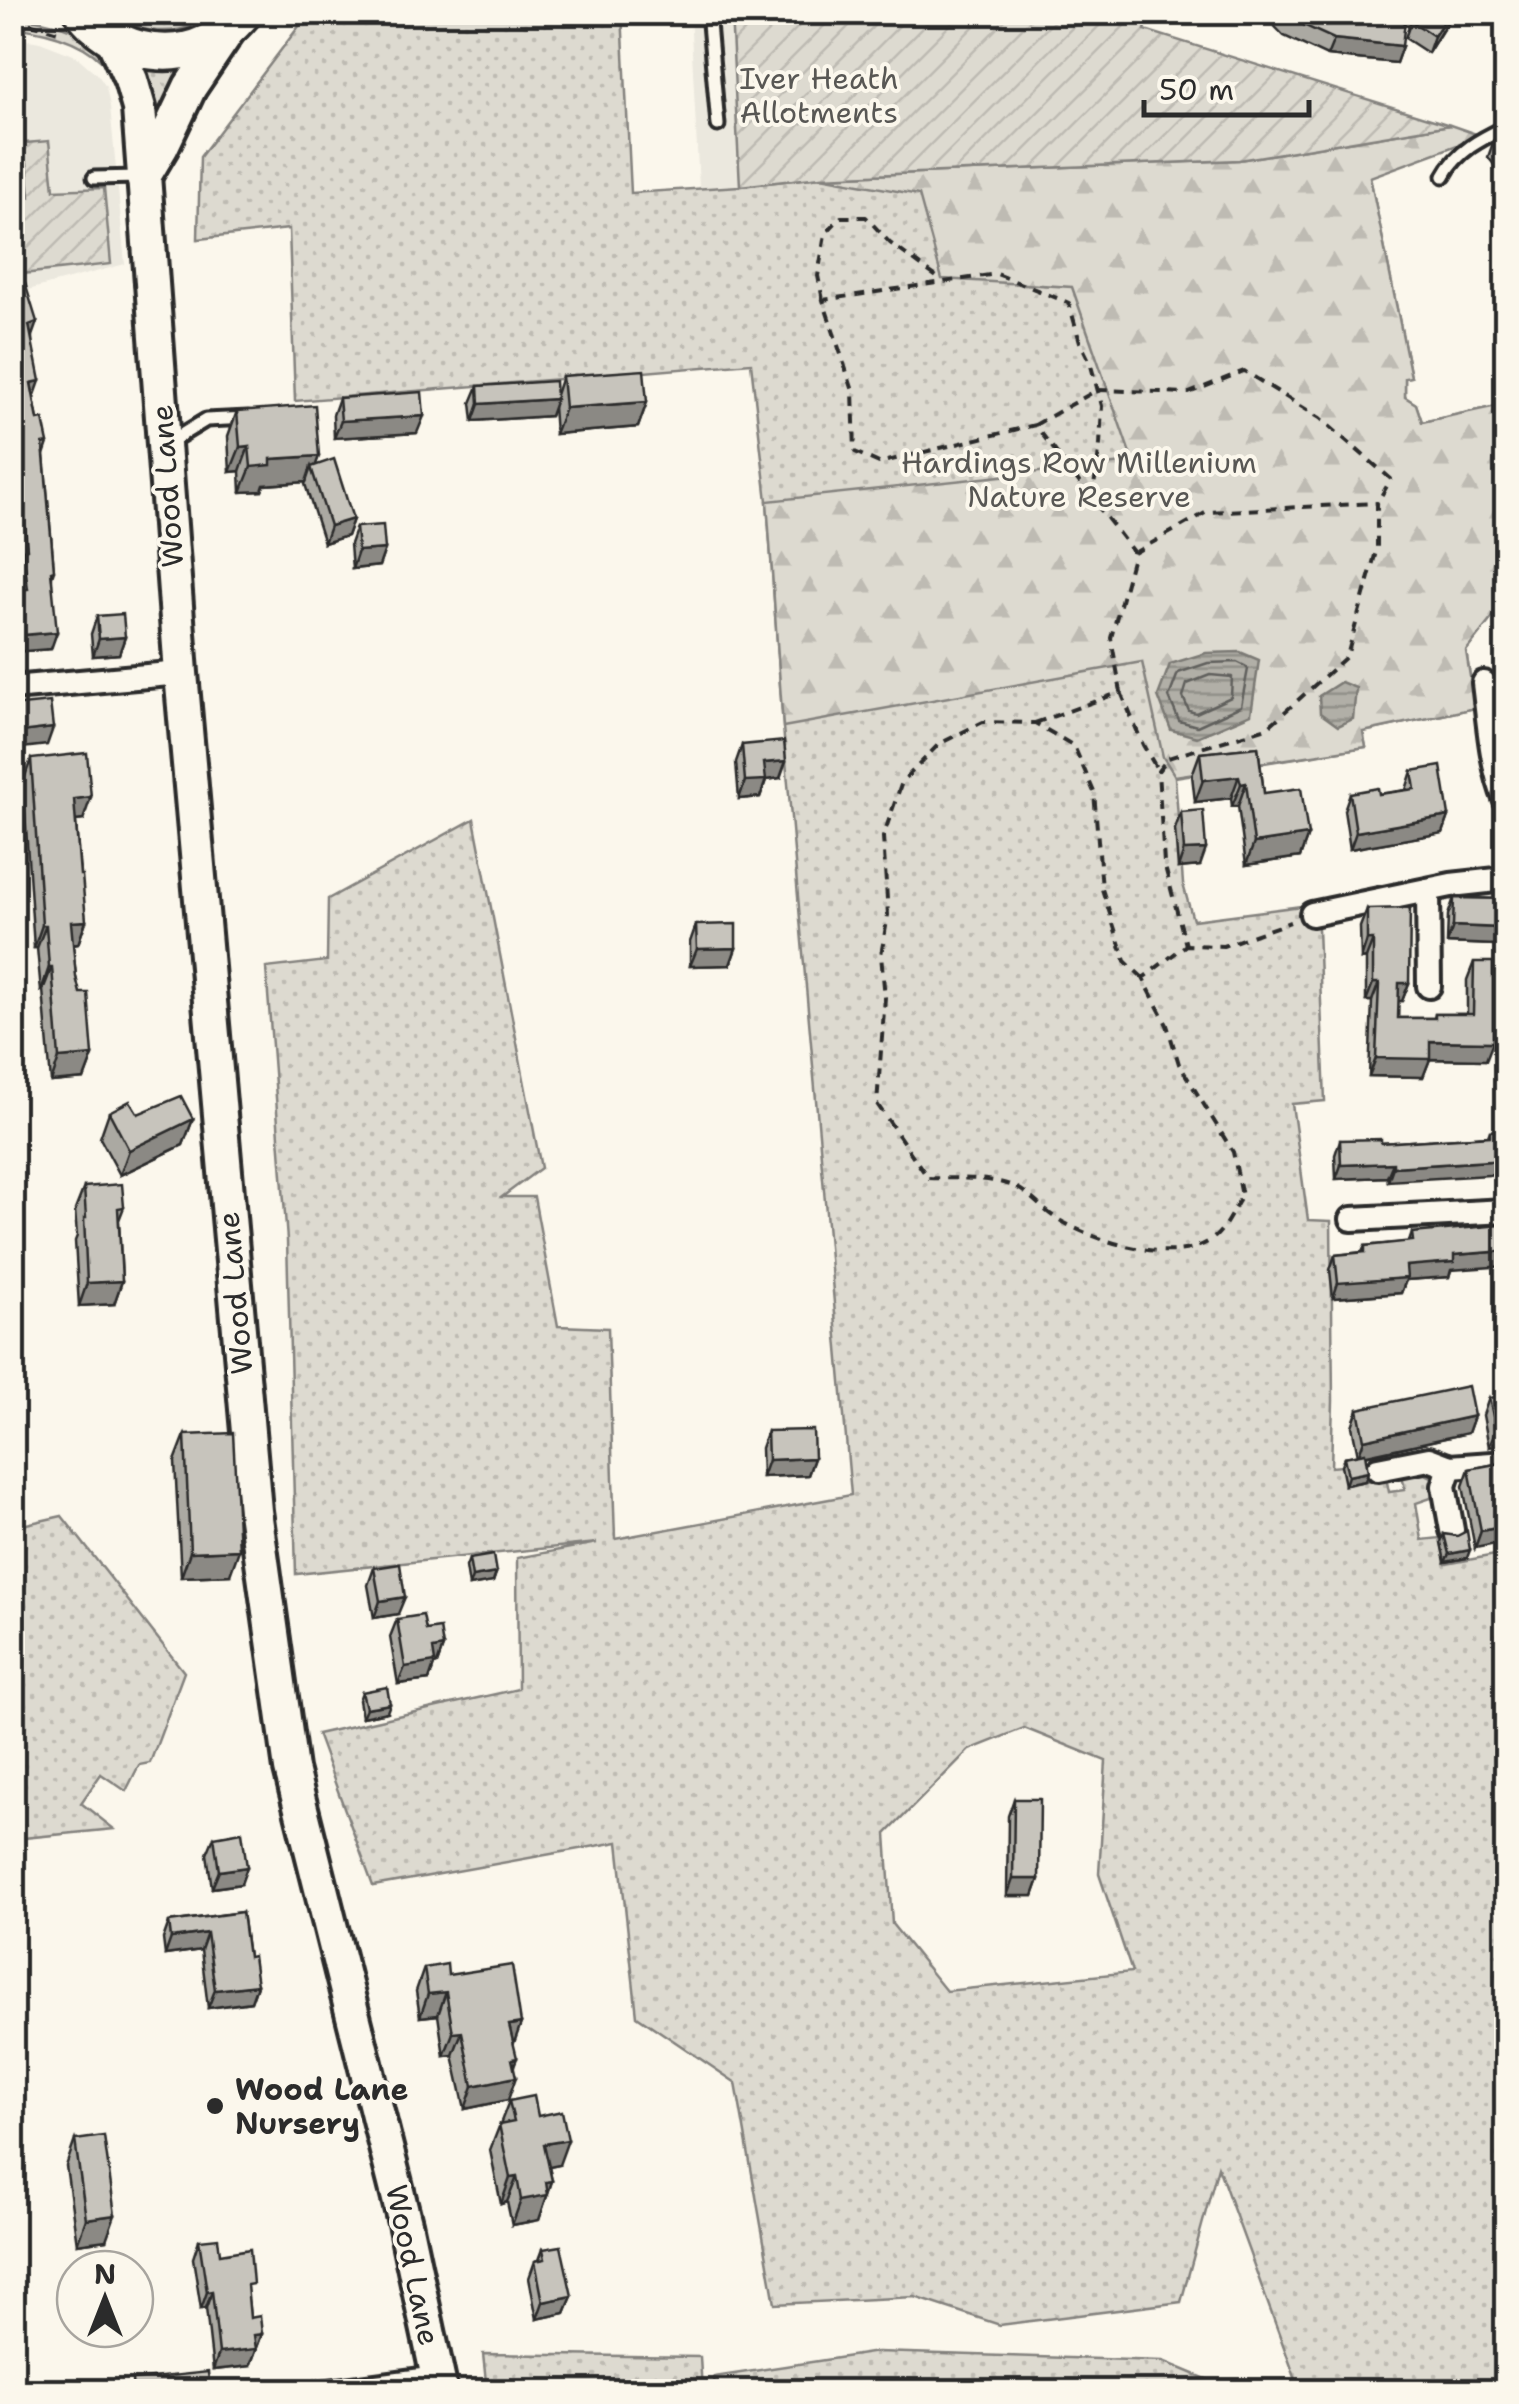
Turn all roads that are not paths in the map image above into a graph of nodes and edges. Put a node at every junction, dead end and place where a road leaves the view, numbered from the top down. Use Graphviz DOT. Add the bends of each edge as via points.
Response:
graph roads {
  1 [pos="708,12"];
  2 [pos="85,20"];
  3 [pos="237,21"];
  4 [pos="718,124"];
  5 [pos="1506,127"];
  6 [pos="1444,176"];
  7 [pos="94,178"];
  8 [pos="143,178"];
  9 [pos="266,416"];
  10 [pos="164,446"];
  11 [pos="181,673"];
  12 [pos="1484,683"];
  13 [pos="12,688"];
  14 [pos="1506,801"];
  15 [pos="1506,879"];
  16 [pos="1428,890"];
  17 [pos="1312,914"];
  18 [pos="1429,986"];
  19 [pos="1506,1211"];
  20 [pos="1352,1219"];
  21 [pos="1506,1463"];
  22 [pos="1450,1467"];
  23 [pos="1378,1468"];
  24 [pos="1452,1530"];
  25 [pos="439,2382"];
  26 [pos="288,2392"];
  1 -- 4 [label="lane"];
  2 -- 3 [label="main road" via="144,50 180,51 206,44"];
  2 -- 8 [label="street, Wood Lane" via="131,80"];
  3 -- 8 [label="street" via="190,87"];
  5 -- 6 [label="lane" via="1466,150"];
  7 -- 8 [label="lane"];
  8 -- 10 [label="street, Wood Lane"];
  9 -- 10 [label="lane" via="206,420"];
  10 -- 11 [label="street, Wood Lane"];
  11 -- 13 [label="street"];
  11 -- 25 [label="street, Wood Lane" via="253,1492 291,1769 406,2222"];
  12 -- 14 [label="street"];
  15 -- 16 [label="street"];
  16 -- 17 [label="street"];
  16 -- 18 [label="street"];
  19 -- 20 [label="street"];
  21 -- 22 [label="street"];
  22 -- 23 [label="street" via="1429,1460"];
  22 -- 24 [label="street" via="1444,1486"];
  25 -- 26 [label="lane"];
}
